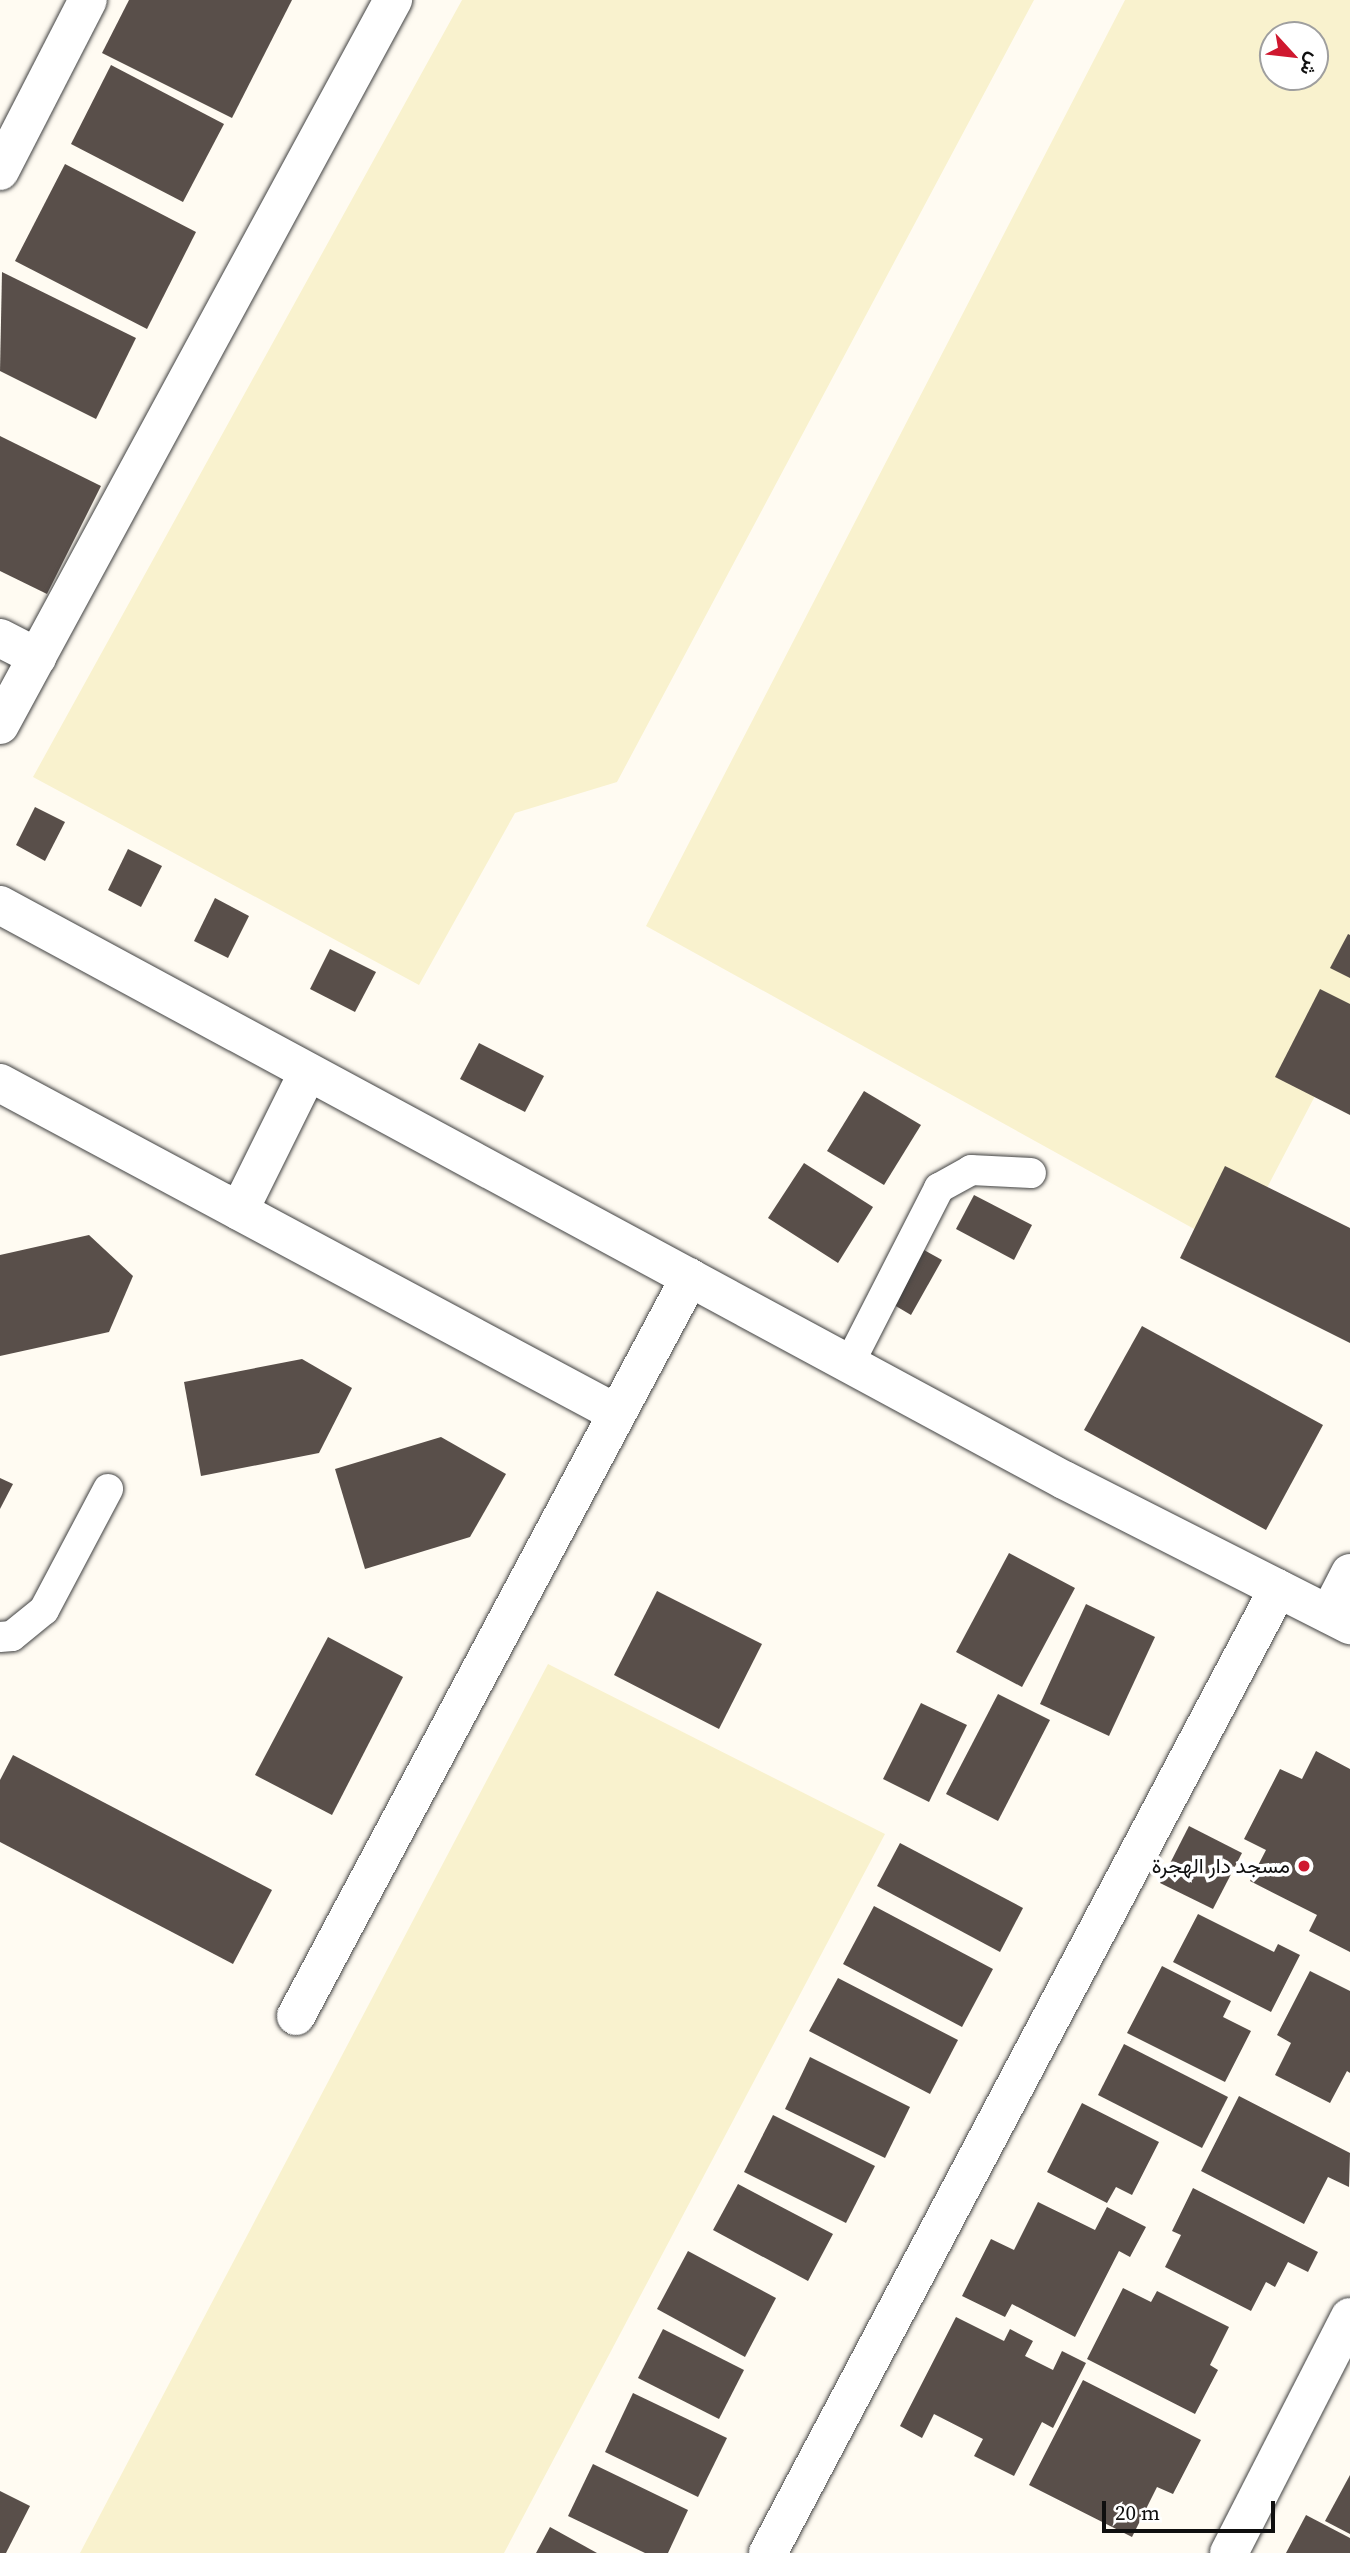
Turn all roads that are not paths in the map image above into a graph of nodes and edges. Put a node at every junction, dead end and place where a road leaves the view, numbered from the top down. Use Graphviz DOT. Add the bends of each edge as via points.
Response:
graph roads {
  1 [pos="88,0"];
  2 [pos="393,0"];
  3 [pos="0,171"];
  4 [pos="0,638"];
  5 [pos="37,657"];
  6 [pos="0,725"];
  7 [pos="0,905"];
  8 [pos="309,1072"];
  9 [pos="0,1083"];
  10 [pos="1031,1173"];
  11 [pos="239,1211"];
  12 [pos="690,1278"];
  13 [pos="849,1364"];
  14 [pos="616,1413"];
  15 [pos="108,1489"];
  16 [pos="1350,1573"];
  17 [pos="1279,1589"];
  18 [pos="1339,1620"];
  19 [pos="0,1637"];
  20 [pos="296,2016"];
  21 [pos="1350,2317"];
  22 [pos="768,2553"];
  23 [pos="1229,2553"];
  1 -- 3 [label="street"];
  2 -- 5 [label="street"];
  4 -- 5 [label="street"];
  5 -- 6 [label="street"];
  7 -- 8 [label="street"];
  8 -- 11 [label="street"];
  8 -- 12 [label="street"];
  9 -- 11 [label="street"];
  10 -- 13 [label="lane" via="971,1170 939,1188"];
  11 -- 14 [label="street"];
  12 -- 13 [label="street"];
  12 -- 14 [label="street"];
  13 -- 17 [label="street"];
  14 -- 20 [label="street"];
  15 -- 19 [label="lane" via="44,1610 12,1636"];
  16 -- 18 [label="street"];
  17 -- 18 [label="street"];
  17 -- 22 [label="street"];
  21 -- 23 [label="street"];
}
